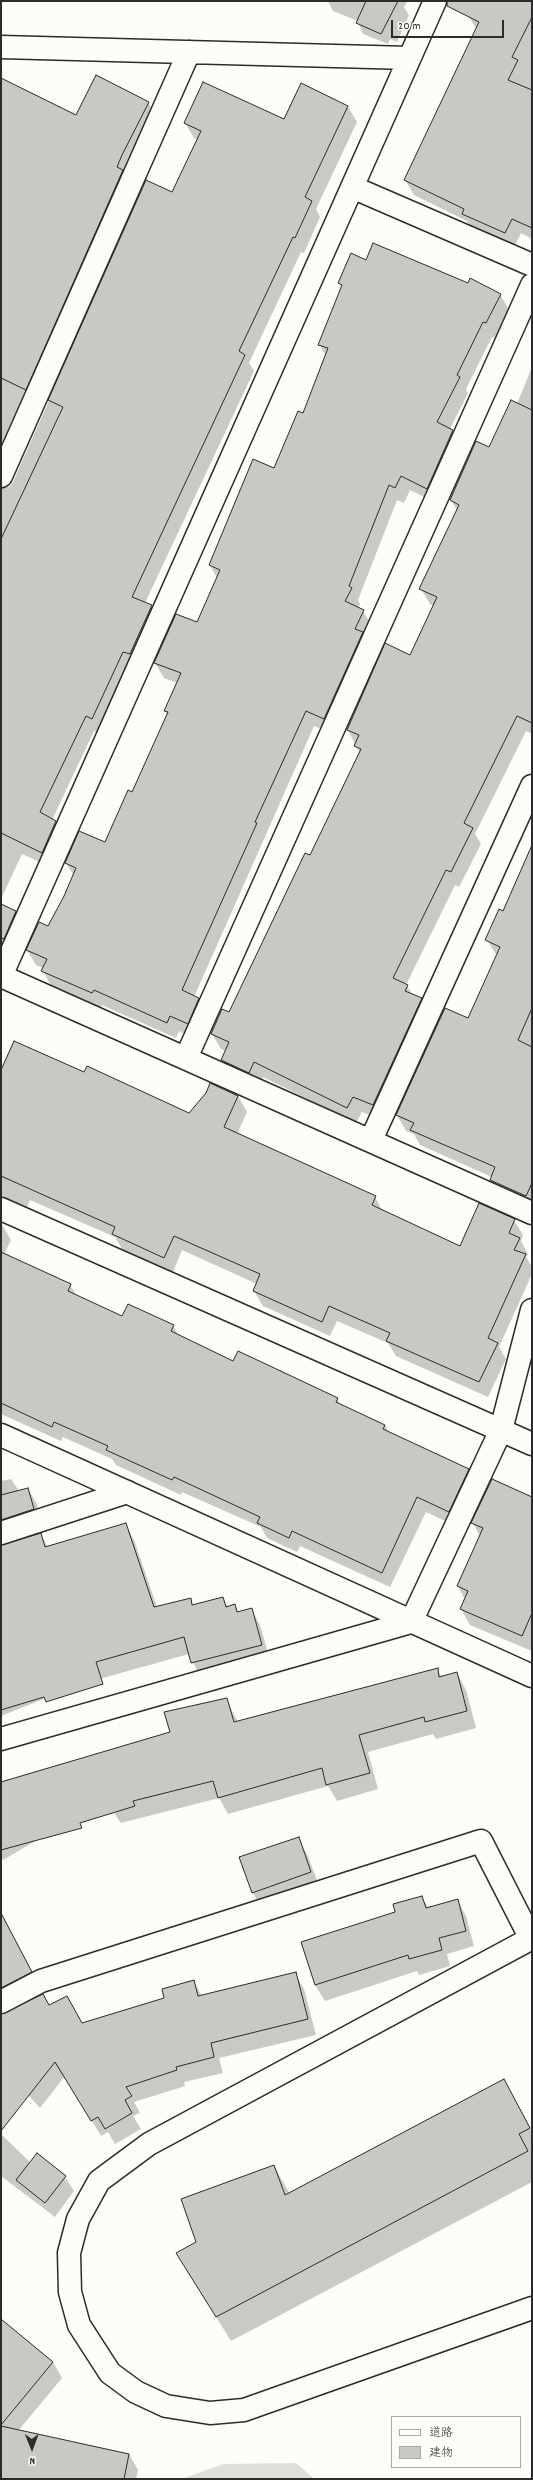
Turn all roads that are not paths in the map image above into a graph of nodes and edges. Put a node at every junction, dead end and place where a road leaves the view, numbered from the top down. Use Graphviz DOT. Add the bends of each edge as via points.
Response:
graph roads {
  1 [pos="435,1"];
  2 [pos="1,47"];
  3 [pos="189,52"];
  4 [pos="409,58"];
  5 [pos="352,187"];
  6 [pos="532,265"];
  7 [pos="532,285"];
  8 [pos="1,476"];
  9 [pos="532,786"];
  10 [pos="1,976"];
  11 [pos="186,1058"];
  12 [pos="371,1140"];
  13 [pos="1,1209"];
  14 [pos="532,1213"];
  15 [pos="532,1310"];
  16 [pos="501,1430"];
  17 [pos="1,1435"];
  18 [pos="532,1444"];
  19 [pos="127,1492"];
  20 [pos="1,1533"];
  21 [pos="411,1622"];
  22 [pos="532,1676"];
  23 [pos="1,1739"];
  24 [pos="531,1939"];
  25 [pos="1,2002"];
  26 [pos="532,2308"];
  1 -- 4 [label="street"];
  2 -- 3 [label="street"];
  3 -- 4 [label="street"];
  3 -- 8 [label="street"];
  4 -- 5 [label="street"];
  5 -- 6 [label="street"];
  5 -- 10 [label="street"];
  7 -- 11 [label="street"];
  9 -- 12 [label="street"];
  10 -- 11 [label="street"];
  11 -- 12 [label="street"];
  12 -- 14 [label="street"];
  13 -- 16 [label="street"];
  15 -- 16 [label="street"];
  16 -- 18 [label="street"];
  16 -- 21 [label="street"];
  17 -- 19 [label="street"];
  19 -- 20 [label="street"];
  19 -- 21 [label="street"];
  21 -- 22 [label="street"];
  21 -- 23 [label="street"];
  24 -- 25 [label="street" via="481,1841 41,1981"];
  24 -- 26 [label="street" via="149,2144 99,2181 78,2219 69,2253 70,2292 79,2324 110,2373 136,2392 166,2406 210,2413 244,2410"];
}
